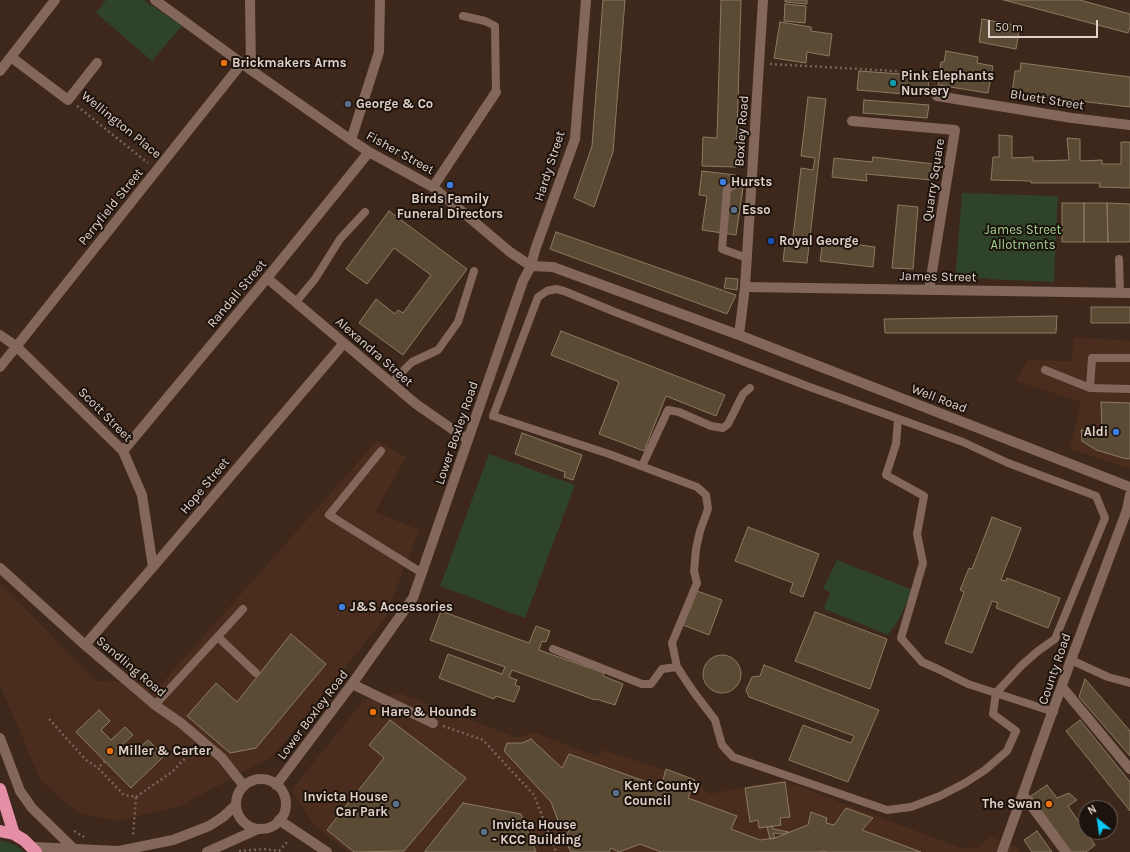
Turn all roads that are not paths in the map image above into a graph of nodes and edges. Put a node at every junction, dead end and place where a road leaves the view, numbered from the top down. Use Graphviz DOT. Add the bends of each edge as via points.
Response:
graph roads {
  1 [pos="55,0"];
  2 [pos="155,0"];
  3 [pos="250,0"];
  4 [pos="380,0"];
  5 [pos="586,0"];
  6 [pos="763,0"];
  7 [pos="463,16"];
  8 [pos="11,57"];
  9 [pos="242,63"];
  10 [pos="97,64"];
  11 [pos="251,70"];
  12 [pos="0,71"];
  13 [pos="496,92"];
  14 [pos="937,96"];
  15 [pos="852,120"];
  16 [pos="1130,125"];
  17 [pos="351,140"];
  18 [pos="369,152"];
  19 [pos="752,181"];
  20 [pos="433,187"];
  21 [pos="365,212"];
  22 [pos="747,258"];
  23 [pos="1119,259"];
  24 [pos="531,266"];
  25 [pos="474,271"];
  26 [pos="267,278"];
  27 [pos="745,287"];
  28 [pos="929,290"];
  29 [pos="1125,293"];
  30 [pos="296,302"];
  31 [pos="0,334"];
  32 [pos="739,335"];
  33 [pos="344,343"];
  34 [pos="16,346"];
  35 [pos="1130,358"];
  36 [pos="0,367"];
  37 [pos="1045,370"];
  38 [pos="391,383"];
  39 [pos="750,388"];
  40 [pos="1090,388"];
  41 [pos="1130,389"];
  42 [pos="898,419"];
  43 [pos="468,440"];
  44 [pos="124,451"];
  45 [pos="381,451"];
  46 [pos="642,466"];
  47 [pos="1130,487"];
  48 [pos="1130,495"];
  49 [pos="153,567"];
  50 [pos="0,568"];
  51 [pos="422,573"];
  52 [pos="243,610"];
  53 [pos="218,637"];
  54 [pos="85,645"];
  55 [pos="553,649"];
  56 [pos="1071,660"];
  57 [pos="677,667"];
  58 [pos="256,673"];
  59 [pos="352,684"];
  60 [pos="1130,684"];
  61 [pos="1062,687"];
  62 [pos="996,693"];
  63 [pos="155,705"];
  64 [pos="1054,712"];
  65 [pos="433,723"];
  66 [pos="0,738"];
  67 [pos="1130,770"];
  68 [pos="276,785"];
  69 [pos="244,786"];
  70 [pos="0,789"];
  71 [pos="1024,796"];
  72 [pos="236,805"];
  73 [pos="279,820"];
  74 [pos="258,829"];
  75 [pos="0,830"];
  76 [pos="14,834"];
  77 [pos="35,849"];
  78 [pos="74,849"];
  79 [pos="207,852"];
  80 [pos="327,852"];
  81 [pos="1002,852"];
  82 [pos="1066,852"];
  1 -- 8 [label="street"];
  2 -- 9 [label="street, Fisher Street"];
  3 -- 11 [label="street"];
  4 -- 17 [label="street" via="380,52"];
  5 -- 24 [label="street, Hardy Street" via="575,139 534,250"];
  6 -- 19 [label="street, Boxley Road"];
  7 -- 13 [label="lane" via="496,26"];
  8 -- 10 [label="street, Wellington Place" via="68,100"];
  8 -- 12 [label="street"];
  9 -- 11 [label="street, Fisher Street"];
  9 -- 34 [label="street, Perryfield Street"];
  11 -- 17 [label="street, Fisher Street"];
  13 -- 20 [label="street"];
  14 -- 16 [label="street, Bluett Street"];
  15 -- 28 [label="street, Quarry Square" via="955,130"];
  17 -- 18 [label="street, Fisher Street"];
  18 -- 20 [label="street, Fisher Street"];
  18 -- 26 [label="street, Randall Street"];
  19 -- 22 [label="street, Boxley Road"];
  19 -- 22 [label="lane" via="741,182 727,189 722,249"];
  20 -- 24 [label="street, Fisher Street" via="510,252"];
  21 -- 30 [label="lane" via="340,238 315,279"];
  22 -- 27 [label="street, Boxley Road"];
  23 -- 29 [label="lane"];
  24 -- 32 [label="street" via="553,267"];
  24 -- 43 [label="street, Lower Boxley Road" via="523,281"];
  25 -- 38 [label="lane" via="458,322 438,350 412,362"];
  26 -- 30 [label="street, Alexandra Street"];
  26 -- 44 [label="street, Randall Street"];
  27 -- 28 [label="street, James Street"];
  27 -- 32 [label="street, Boxley Road"];
  28 -- 29 [label="street, James Street"];
  30 -- 33 [label="street, Alexandra Street"];
  31 -- 34 [label="street, Scott Street"];
  32 -- 47 [label="street, Well Road"];
  33 -- 38 [label="street, Alexandra Street"];
  33 -- 49 [label="street, Hope Street"];
  34 -- 36 [label="street, Perryfield Street"];
  34 -- 44 [label="street, Scott Street"];
  35 -- 40 [label="lane" via="1092,358"];
  37 -- 40 [label="lane"];
  38 -- 43 [label="street, Alexandra Street" via="416,404"];
  39 -- 46 [label="lane" via="743,394 728,424 723,428 668,410"];
  40 -- 41 [label="lane"];
  42 -- 46 [label="lane" via="564,291 546,291 538,297 493,416"];
  42 -- 62 [label="lane" via="896,444 886,475 924,496 916,534 923,563 901,638 922,662 968,684"];
  42 -- 62 [label="lane" via="963,442 1008,463 1096,496 1105,518 1055,639 1022,665"];
  43 -- 51 [label="street, Lower Boxley Road"];
  44 -- 49 [label="street, Scott Street" via="142,495"];
  45 -- 51 [label="lane" via="329,516"];
  46 -- 57 [label="lane" via="697,487 706,495 708,509 696,550 694,571 697,584 672,643"];
  48 -- 56 [label="street, County Road" via="1127,510"];
  49 -- 54 [label="street, Hope Street"];
  50 -- 54 [label="street, Sandling Road"];
  51 -- 59 [label="street, Lower Boxley Road" via="413,598"];
  52 -- 53 [label="lane"];
  53 -- 58 [label="lane"];
  53 -- 63 [label="lane"];
  54 -- 63 [label="street, Sandling Road"];
  55 -- 57 [label="lane" via="642,684 651,684 662,669"];
  56 -- 60 [label="lane"];
  56 -- 61 [label="street, County Road"];
  57 -- 62 [label="lane" via="715,720 722,745 734,757 887,810 911,807 940,796 985,770 1007,751 1016,731 993,714"];
  59 -- 65 [label="street"];
  59 -- 68 [label="street, Lower Boxley Road"];
  61 -- 64 [label="street, County Road"];
  61 -- 67 [label="street"];
  62 -- 64 [label="lane"];
  63 -- 69 [label="street, Sandling Road" via="181,723 222,758"];
  64 -- 71 [label="street, County Road"];
  66 -- 78 [label="street" via="20,791 32,808"];
  68 -- 69 [label="street" via="263,779"];
  68 -- 73 [label="street" via="285,798 284,814"];
  69 -- 72 [label="street" via="236,798"];
  70 -- 76 [label="highway"];
  71 -- 81 [label="street, County Road"];
  71 -- 82 [label="street"];
  72 -- 74 [label="street" via="242,820"];
  72 -- 78 [label="street" via="209,826 173,840 119,851"];
  73 -- 74 [label="street" via="273,826"];
  73 -- 80 [label="street"];
  74 -- 79 [label="street"];
  75 -- 76 [label="highway"];
  76 -- 77 [label="highway"];
  77 -- 78 [label="street"];
}
